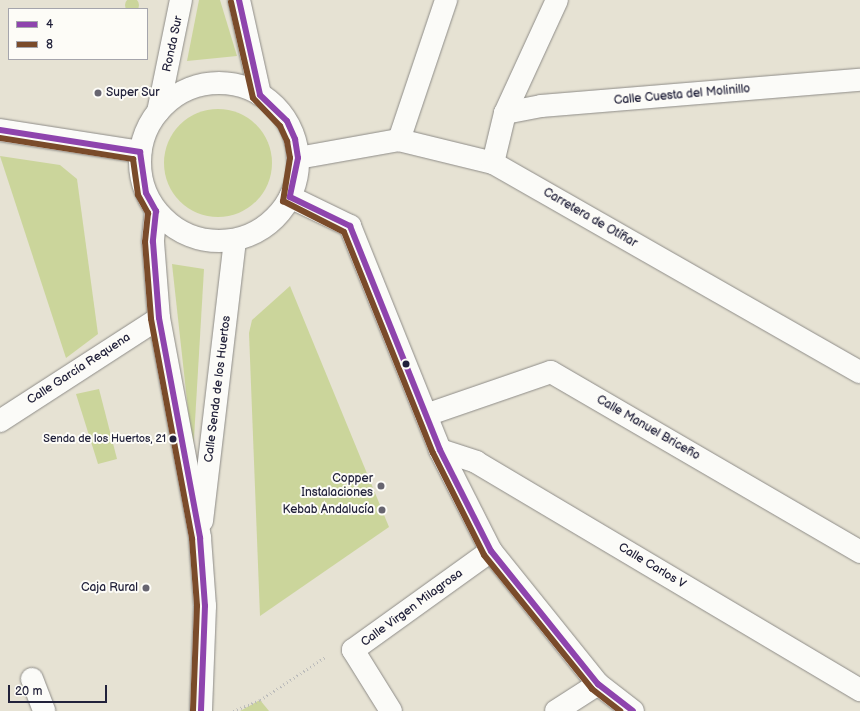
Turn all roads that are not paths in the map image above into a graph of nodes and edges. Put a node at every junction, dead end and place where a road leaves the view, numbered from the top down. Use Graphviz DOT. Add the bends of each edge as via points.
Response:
graph roads {
  1 [pos="181,0"];
  2 [pos="239,0"];
  3 [pos="446,0"];
  4 [pos="557,0"];
  5 [pos="860,80"];
  6 [pos="260,95"];
  7 [pos="158,112"];
  8 [pos="505,113"];
  9 [pos="0,130"];
  10 [pos="399,140"];
  11 [pos="140,152"];
  12 [pos="298,158"];
  13 [pos="493,163"];
  14 [pos="290,198"];
  15 [pos="156,211"];
  16 [pos="235,240"];
  17 [pos="159,318"];
  18 [pos="860,372"];
  19 [pos="426,415"];
  20 [pos="0,421"];
  21 [pos="440,450"];
  22 [pos="200,538"];
  23 [pos="491,551"];
  24 [pos="860,552"];
  25 [pos="32,679"];
  26 [pos="598,684"];
  27 [pos="860,690"];
  28 [pos="44,711"];
  29 [pos="201,711"];
  30 [pos="391,711"];
  31 [pos="556,711"];
  32 [pos="633,711"];
  1 -- 7 [label="street, Ronda Sur"];
  2 -- 6 [label="street"];
  3 -- 10 [label="street"];
  4 -- 8 [label="street"];
  5 -- 8 [label="street, Calle Cuesta del Molinillo" via="541,106"];
  6 -- 7 [label="street" via="243,86 206,84 172,99"];
  6 -- 12 [label="street" via="287,122"];
  7 -- 11 [label="street" via="146,130"];
  8 -- 13 [label="street"];
  9 -- 11 [label="street"];
  10 -- 12 [label="street, Carretera de Otíñar"];
  10 -- 13 [label="street, Carretera de Otíñar"];
  11 -- 15 [label="street" via="146,193"];
  12 -- 14 [label="street"];
  13 -- 18 [label="street, Carretera de Otíñar"];
  14 -- 16 [label="street" via="267,225"];
  14 -- 19 [label="street" via="350,226"];
  15 -- 16 [label="street" via="168,224 200,240"];
  15 -- 17 [label="street, Calle Senda de los Huertos" via="152,242"];
  16 -- 22 [label="street, Calle Senda de los Huertos"];
  17 -- 20 [label="street, Calle García Requena"];
  17 -- 22 [label="street, Calle Senda de los Huertos"];
  19 -- 21 [label="street"];
  19 -- 24 [label="street, Calle Manuel Briceño" via="552,372"];
  21 -- 23 [label="street"];
  21 -- 27 [label="street, Calle Carlos V" via="476,462"];
  22 -- 29 [label="street, Calle Senda de los Huertos" via="205,606"];
  23 -- 26 [label="street"];
  23 -- 30 [label="street, Calle Virgen Milagrosa" via="352,650"];
  25 -- 28 [label="street"];
  26 -- 31 [label="street"];
  26 -- 32 [label="street"];
}
